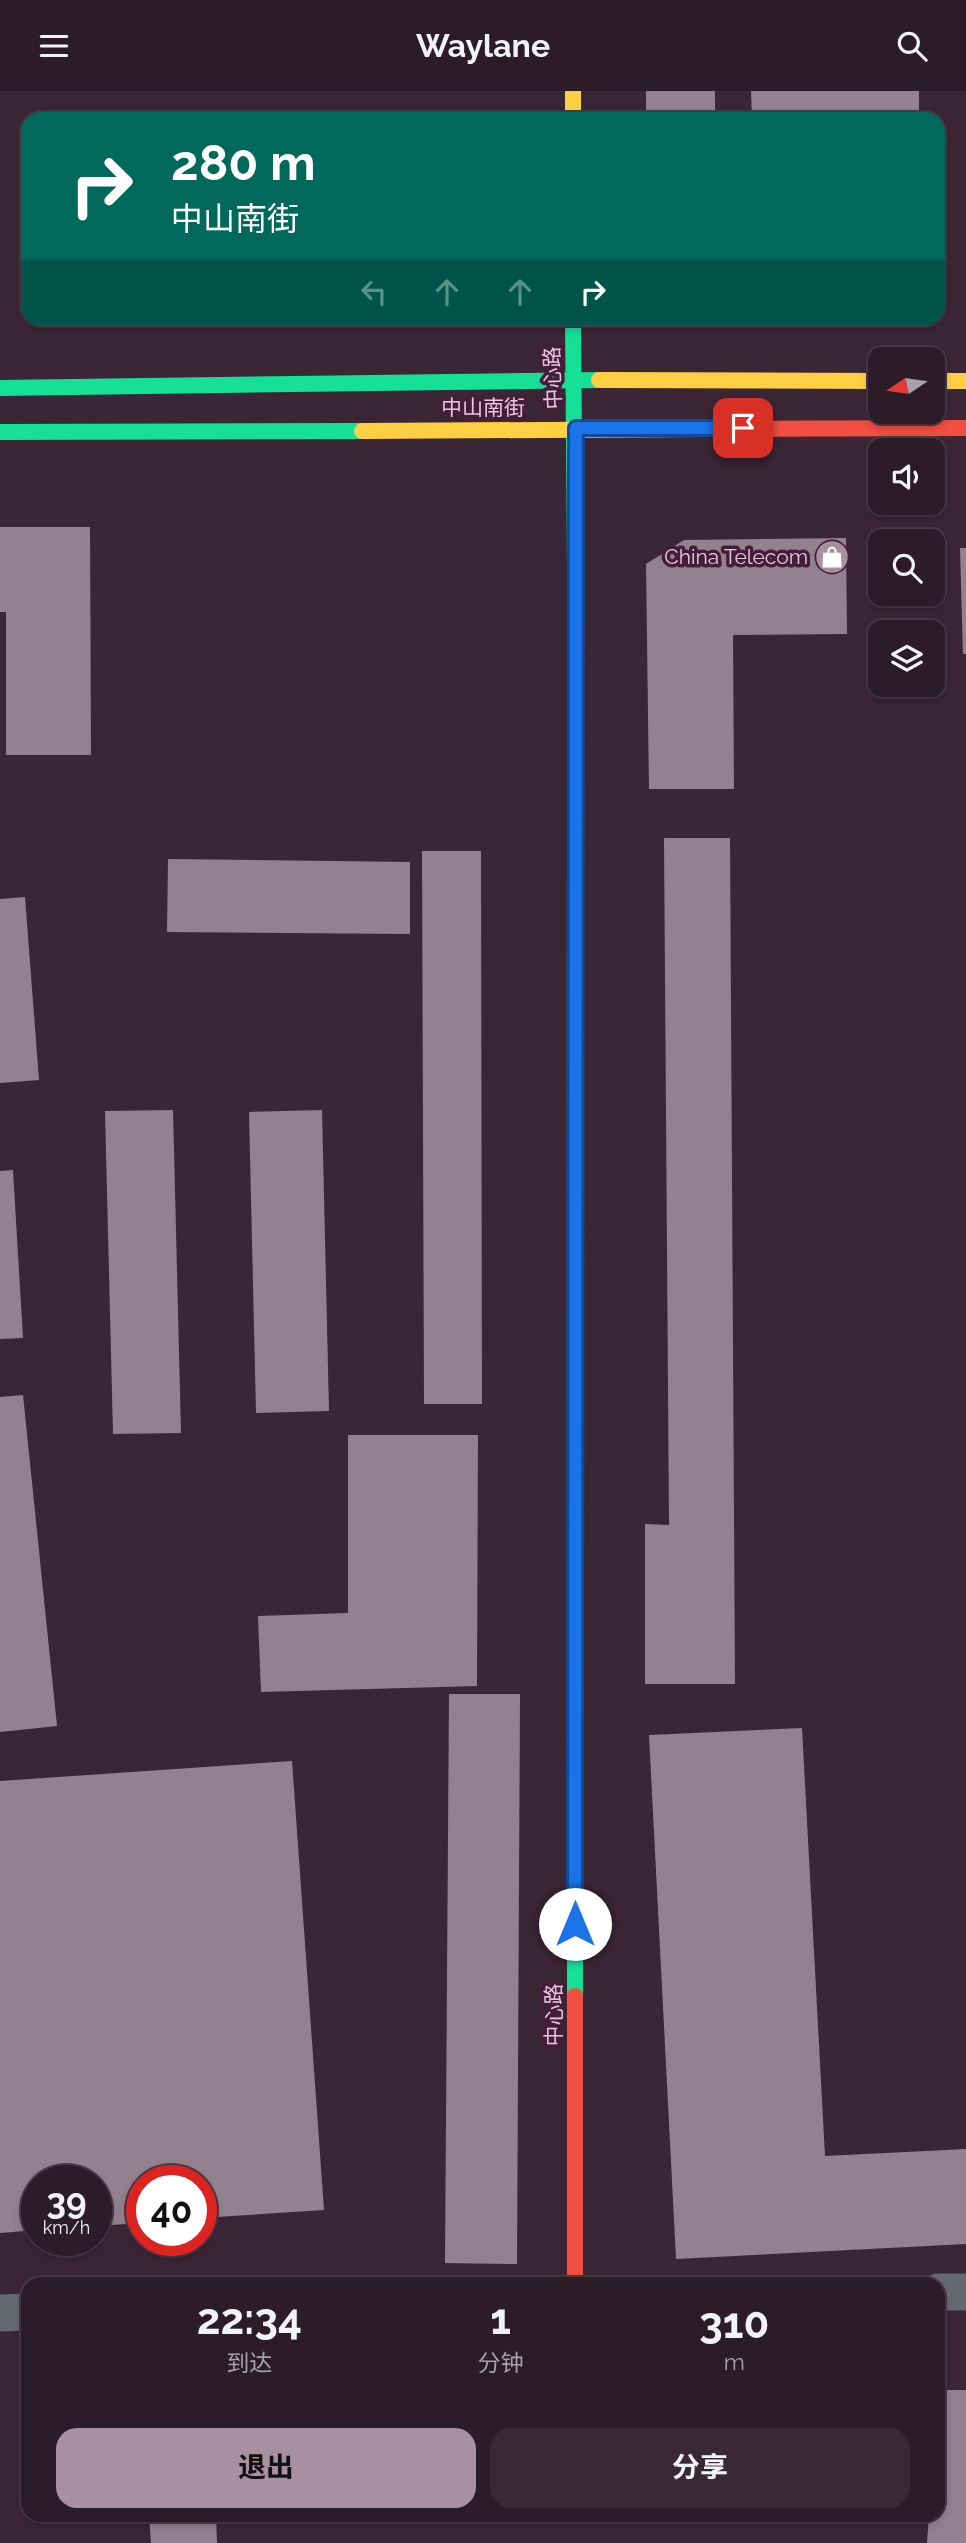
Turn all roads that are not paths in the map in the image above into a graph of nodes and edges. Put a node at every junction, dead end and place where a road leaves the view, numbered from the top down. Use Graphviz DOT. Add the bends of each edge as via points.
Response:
graph roads {
  1 [pos="573,91"];
  2 [pos="573,112"];
  3 [pos="573,326"];
  4 [pos="573,380"];
  5 [pos="868,381"];
  6 [pos="945,381"];
  7 [pos="966,381"];
  8 [pos="0,388"];
  9 [pos="576,428"];
  10 [pos="966,428"];
  11 [pos="0,432"];
  12 [pos="575,2277"];
  13 [pos="945,2292"];
  14 [pos="966,2292"];
  15 [pos="21,2312"];
  16 [pos="0,2313"];
  1 -- 2 [label="street"];
  3 -- 4 [label="street, 中心路"];
  4 -- 5 [label="street, 中山南街"];
  4 -- 8 [label="street, 中山南街"];
  4 -- 9 [label="street, 中心路"];
  6 -- 7 [label="street"];
  9 -- 10 [label="street, 中山南街"];
  9 -- 11 [label="street, 中山南街"];
  9 -- 12 [label="street, 中心路"];
  13 -- 14 [label="street"];
  15 -- 16 [label="street"];
}
